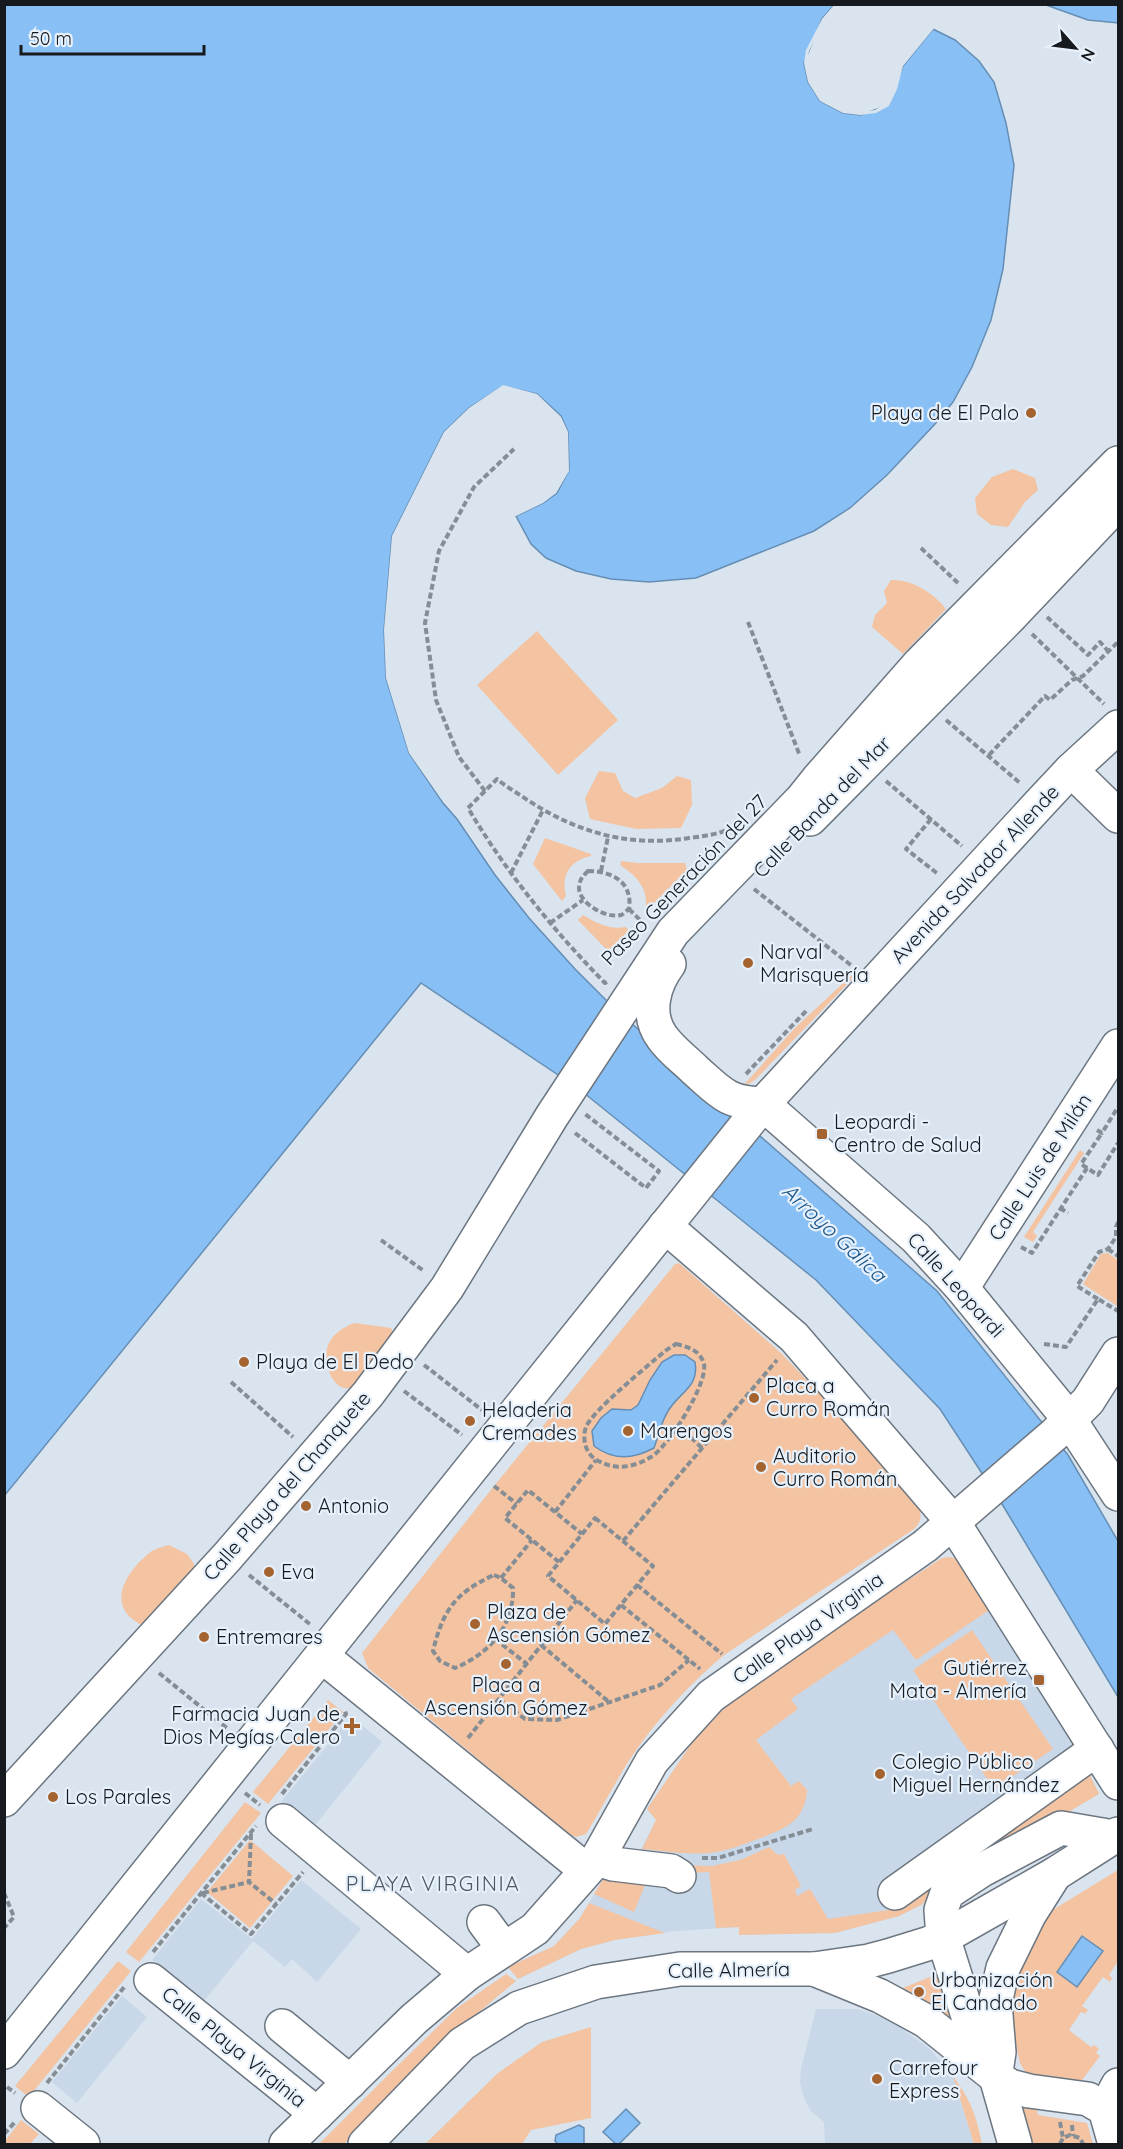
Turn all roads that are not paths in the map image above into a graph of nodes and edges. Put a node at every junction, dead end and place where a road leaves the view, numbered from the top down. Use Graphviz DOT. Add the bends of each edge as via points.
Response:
graph roads {
  1 [pos="1119,463"];
  2 [pos="1119,503"];
  3 [pos="1113,718"];
  4 [pos="1071,770"];
  5 [pos="1119,816"];
  6 [pos="1119,1046"];
  7 [pos="573,1085"];
  8 [pos="763,1104"];
  9 [pos="664,1226"];
  10 [pos="962,1288"];
  11 [pos="1119,1354"];
  12 [pos="1065,1424"];
  13 [pos="1119,1494"];
  14 [pos="953,1522"];
  15 [pos="318,1642"];
  16 [pos="1097,1749"];
  17 [pos="1119,1783"];
  18 [pos="4,1800"];
  19 [pos="270,1814"];
  20 [pos="1116,1836"];
  21 [pos="592,1864"];
  22 [pos="688,1867"];
  23 [pos="1055,1874"];
  24 [pos="895,1893"];
  25 [pos="484,1922"];
  26 [pos="952,1932"];
  27 [pos="504,1949"];
  28 [pos="814,1969"];
  29 [pos="145,1971"];
  30 [pos="467,1974"];
  31 [pos="282,2026"];
  32 [pos="4,2052"];
  33 [pos="996,2077"];
  34 [pos="350,2082"];
  35 [pos="1112,2097"];
  36 [pos="29,2101"];
  37 [pos="317,2114"];
  38 [pos="83,2145"];
  39 [pos="286,2145"];
  40 [pos="365,2145"];
  41 [pos="1015,2145"];
  42 [pos="1115,2145"];
  1 -- 7 [label="street, Calle Banda del Mar" via="920,663 802,799 673,932 660,934 654,960"];
  2 -- 8 [label="street, Calle Banda del Mar" via="747,884 659,980 652,999 660,1035 726,1096 741,1103"];
  3 -- 4 [label="street, Avenida Salvador Allende"];
  4 -- 5 [label="street"];
  4 -- 8 [label="street, Avenida Salvador Allende"];
  6 -- 10 [label="street, Calle Luis de Milán"];
  7 -- 18 [label="street, Calle Playa del Chanquete" via="447,1288 382,1375 227,1557"];
  8 -- 9 [label="street, Avenida Salvador Allende"];
  8 -- 10 [label="street, Calle Leopardi" via="916,1238"];
  9 -- 14 [label="street" via="794,1337"];
  9 -- 15 [label="street, Avenida Salvador Allende" via="393,1564"];
  10 -- 12 [label="street, Calle Leopardi" via="1018,1356"];
  11 -- 12 [label="street, Calle Playa Virginia" via="1088,1401"];
  12 -- 13 [label="street, Calle Leopardi"];
  12 -- 14 [label="street, Calle Playa Virginia"];
  14 -- 16 [label="street"];
  14 -- 21 [label="street, Calle Playa Virginia" via="925,1546 711,1696 652,1761"];
  15 -- 21 [label="street"];
  15 -- 32 [label="street, Avenida Salvador Allende"];
  16 -- 17 [label="street"];
  16 -- 24 [label="street"];
  19 -- 30 [label="street"];
  20 -- 23 [label="street, Calle Almería"];
  20 -- 26 [label="street" via="1061,1828 982,1870 947,1893 941,1910"];
  21 -- 22 [label="street" via="671,1871"];
  21 -- 27 [label="street, Calle Playa Virginia" via="534,1929"];
  23 -- 26 [label="street, Calle Almería"];
  23 -- 33 [label="street" via="1003,1968 995,2003 999,2052"];
  25 -- 27 [label="street"];
  26 -- 28 [label="street, Calle Almería" via="930,1943 869,1961"];
  26 -- 33 [label="street" via="992,2025"];
  27 -- 30 [label="street, Calle Playa Virginia"];
  28 -- 33 [label="street" via="880,1996 926,2021"];
  28 -- 40 [label="street, Calle Almería" via="680,1969 596,1982 519,2008 462,2044"];
  29 -- 37 [label="street, Calle Playa Virginia"];
  30 -- 34 [label="street, Calle Playa Virginia" via="405,2012"];
  31 -- 34 [label="street"];
  33 -- 35 [label="street" via="1029,2091 1088,2099"];
  33 -- 41 [label="street"];
  34 -- 37 [label="street, Calle Playa Virginia"];
  35 -- 42 [label="street"];
  36 -- 38 [label="street"];
  37 -- 39 [label="street, Calle Playa Virginia"];
}
